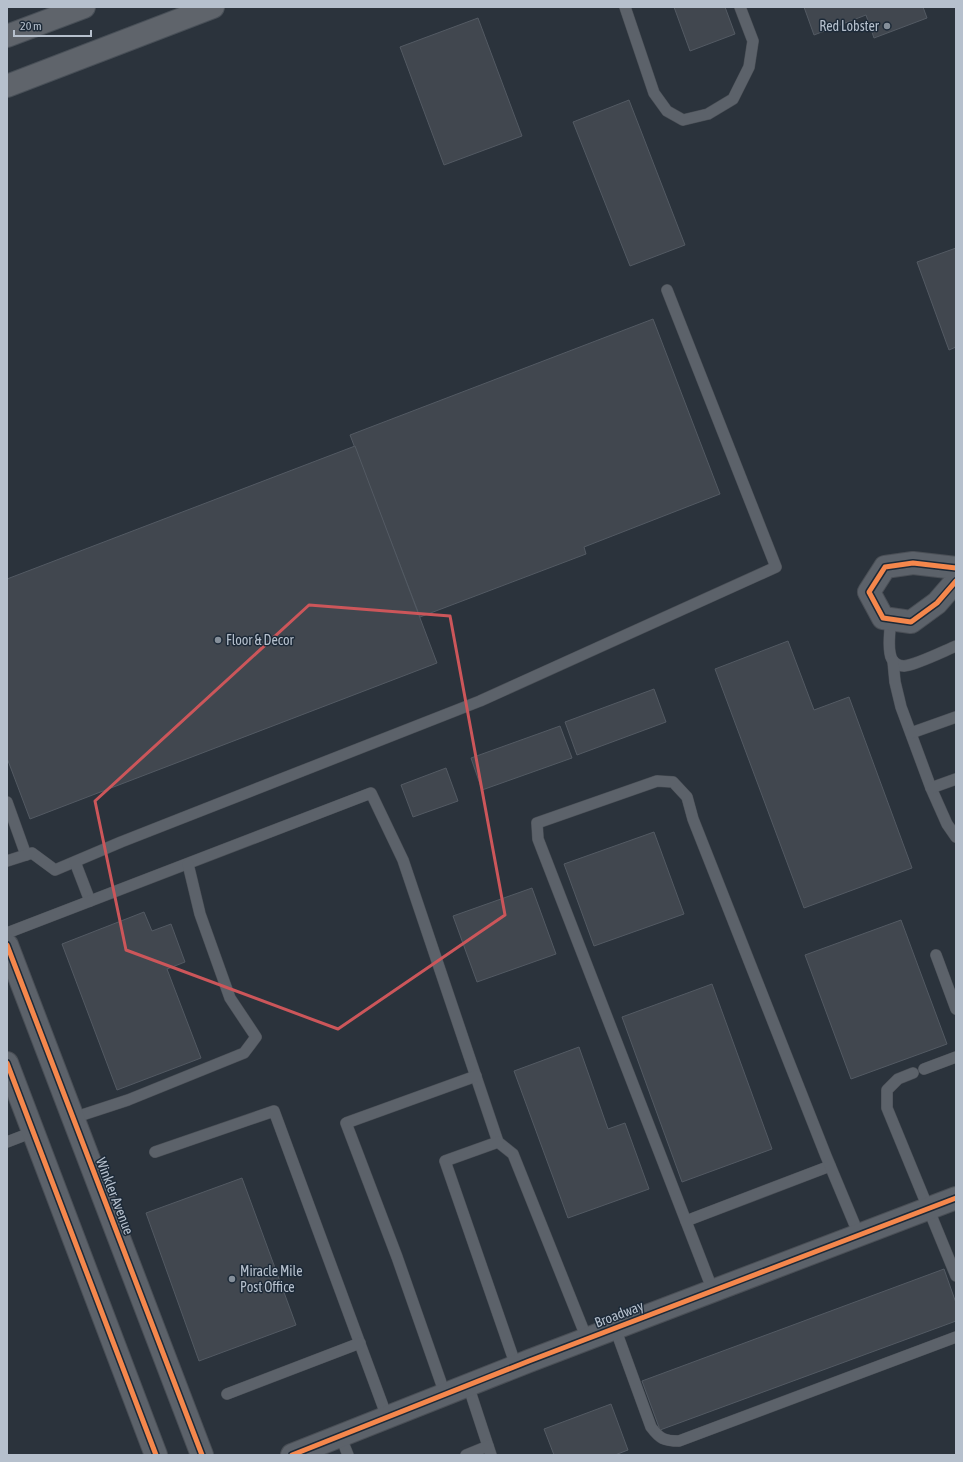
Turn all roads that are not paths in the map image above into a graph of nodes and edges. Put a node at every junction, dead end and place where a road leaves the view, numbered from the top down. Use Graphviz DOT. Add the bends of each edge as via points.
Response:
graph roads {
  1 [pos="84,7"];
  2 [pos="213,7"];
  3 [pos="625,7"];
  4 [pos="740,7"];
  5 [pos="7,36"];
  6 [pos="7,86"];
  7 [pos="667,290"];
  8 [pos="956,568"];
  9 [pos="956,581"];
  10 [pos="891,619"];
  11 [pos="956,646"];
  12 [pos="893,661"];
  13 [pos="956,717"];
  14 [pos="911,734"];
  15 [pos="956,779"];
  16 [pos="931,788"];
  17 [pos="7,802"];
  18 [pos="956,837"];
  19 [pos="26,855"];
  20 [pos="7,861"];
  21 [pos="75,862"];
  22 [pos="188,864"];
  23 [pos="90,901"];
  24 [pos="7,933"];
  25 [pos="7,946"];
  26 [pos="936,955"];
  27 [pos="956,1009"];
  28 [pos="956,1057"];
  29 [pos="7,1063"];
  30 [pos="924,1069"];
  31 [pos="913,1073"];
  32 [pos="476,1076"];
  33 [pos="73,1118"];
  34 [pos="33,1132"];
  35 [pos="7,1142"];
  36 [pos="498,1142"];
  37 [pos="155,1152"];
  38 [pos="830,1166"];
  39 [pos="956,1198"];
  40 [pos="928,1209"];
  41 [pos="686,1221"];
  42 [pos="859,1235"];
  43 [pos="956,1276"];
  44 [pos="713,1291"];
  45 [pos="615,1328"];
  46 [pos="956,1337"];
  47 [pos="587,1339"];
  48 [pos="360,1343"];
  49 [pos="516,1366"];
  50 [pos="468,1385"];
  51 [pos="227,1394"];
  52 [pos="445,1394"];
  53 [pos="387,1417"];
  54 [pos="340,1435"];
  55 [pos="490,1451"];
  56 [pos="156,1455"];
  57 [pos="202,1455"];
  58 [pos="292,1455"];
  59 [pos="348,1455"];
  60 [pos="466,1455"];
  1 -- 5 [label="main road"];
  2 -- 6 [label="main road"];
  3 -- 4 [label="lane" via="654,93 666,111 683,120 708,114 733,99 749,67 753,41"];
  7 -- 21 [label="lane" via="776,567 480,701"];
  8 -- 10 [label="street" via="913,563 885,567 869,592 883,618"];
  9 -- 10 [label="street" via="937,603 911,622"];
  10 -- 12 [label="lane" via="890,654"];
  11 -- 12 [label="lane" via="904,666"];
  12 -- 14 [label="lane" via="901,707"];
  13 -- 14 [label="lane"];
  14 -- 16 [label="lane"];
  15 -- 16 [label="lane"];
  16 -- 18 [label="lane" via="947,824"];
  17 -- 19 [label="lane"];
  19 -- 20 [label="lane"];
  19 -- 21 [label="lane" via="32,853 55,870"];
  21 -- 23 [label="lane"];
  22 -- 23 [label="lane"];
  22 -- 32 [label="lane" via="371,793 403,860"];
  22 -- 33 [label="lane" via="200,914 230,998 256,1037 244,1053 128,1100"];
  23 -- 24 [label="lane"];
  25 -- 33 [label="street, Winkler Avenue"];
  26 -- 27 [label="lane"];
  28 -- 30 [label="lane"];
  29 -- 34 [label="street"];
  31 -- 40 [label="lane" via="898,1079 886,1090 887,1108"];
  32 -- 36 [label="lane"];
  32 -- 52 [label="lane" via="346,1123"];
  33 -- 57 [label="street, Winkler Avenue"];
  34 -- 35 [label="lane"];
  34 -- 56 [label="street"];
  36 -- 47 [label="lane" via="513,1154"];
  36 -- 49 [label="lane" via="445,1161"];
  37 -- 48 [label="lane" via="274,1111"];
  38 -- 41 [label="lane"];
  38 -- 41 [label="lane" via="693,819 687,797 673,782 657,782 537,823 538,839"];
  38 -- 42 [label="lane"];
  39 -- 40 [label="street, Broadway"];
  40 -- 42 [label="street, Broadway"];
  40 -- 43 [label="lane"];
  41 -- 44 [label="lane"];
  42 -- 44 [label="street, Broadway"];
  44 -- 45 [label="street, Broadway"];
  45 -- 46 [label="lane" via="651,1427 658,1436 667,1441 679,1440"];
  45 -- 47 [label="street, Broadway"];
  47 -- 49 [label="street, Broadway"];
  48 -- 51 [label="lane"];
  48 -- 53 [label="lane"];
  49 -- 50 [label="street, Broadway"];
  50 -- 52 [label="street, Broadway"];
  50 -- 55 [label="lane"];
  52 -- 53 [label="street, Broadway"];
  53 -- 54 [label="street, Broadway"];
  54 -- 58 [label="street, Broadway"];
  54 -- 59 [label="lane"];
  55 -- 60 [label="lane"];
}
